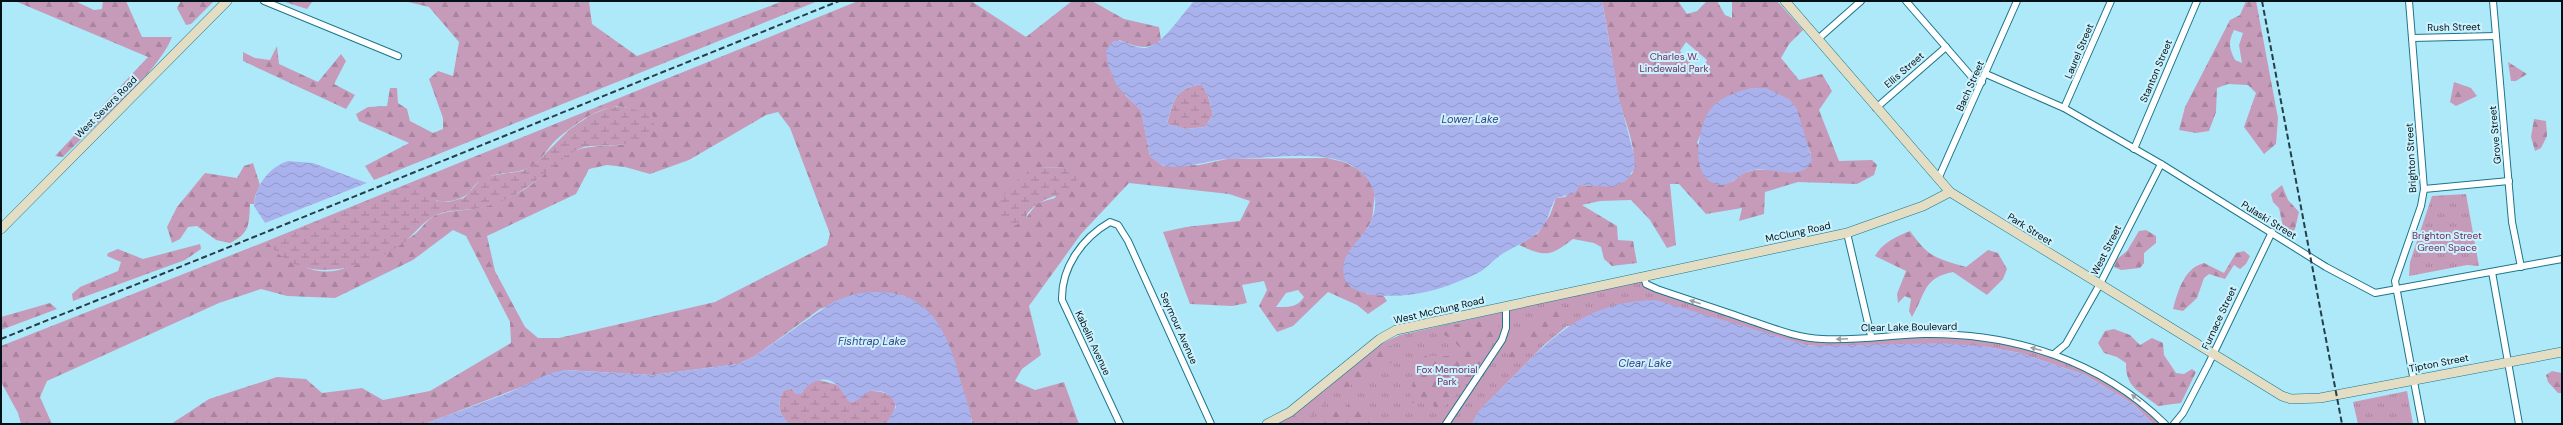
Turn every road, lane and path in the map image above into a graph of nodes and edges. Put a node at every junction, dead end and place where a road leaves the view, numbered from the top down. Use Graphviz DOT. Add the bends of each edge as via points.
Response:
graph roads {
  1 [pos="227,1"];
  2 [pos="264,1"];
  3 [pos="1785,1"];
  4 [pos="1861,1"];
  5 [pos="1906,1"];
  6 [pos="2018,1"];
  7 [pos="2112,1"];
  8 [pos="2197,1"];
  9 [pos="2409,1"];
  10 [pos="2493,1"];
  11 [pos="2496,36"];
  12 [pos="2412,38"];
  13 [pos="1818,39"];
  14 [pos="1946,47"];
  15 [pos="398,56"];
  16 [pos="1986,74"];
  17 [pos="1982,82"];
  18 [pos="1876,108"];
  19 [pos="2064,108"];
  20 [pos="2134,149"];
  21 [pos="2161,164"];
  22 [pos="1939,177"];
  23 [pos="2508,181"];
  24 [pos="2424,189"];
  25 [pos="1950,192"];
  26 [pos="1,230"];
  27 [pos="2272,232"];
  28 [pos="1847,233"];
  29 [pos="2562,259"];
  30 [pos="2520,267"];
  31 [pos="1067,269"];
  32 [pos="2492,272"];
  33 [pos="1644,277"];
  34 [pos="2100,284"];
  35 [pos="2397,289"];
  36 [pos="1506,307"];
  37 [pos="1871,336"];
  38 [pos="2066,344"];
  39 [pos="2562,352"];
  40 [pos="2054,354"];
  41 [pos="2213,354"];
  42 [pos="2067,358"];
  43 [pos="2508,362"];
  44 [pos="2414,380"];
  45 [pos="2320,398"];
  46 [pos="2183,413"];
  47 [pos="1120,424"];
  48 [pos="1211,424"];
  49 [pos="1267,424"];
  50 [pos="1446,424"];
  51 [pos="2165,424"];
  52 [pos="2174,424"];
  53 [pos="2180,424"];
  54 [pos="2422,424"];
  55 [pos="2519,424"];
  1 -- 26 [label="street, West Severs Road"];
  2 -- 15 [label="street"];
  3 -- 13 [label="street, Park Street"];
  4 -- 13 [label="street"];
  5 -- 14 [label="street"];
  6 -- 16 [label="street, Bach Street"];
  7 -- 19 [label="street, Laurel Street"];
  8 -- 20 [label="street, Stanton Street"];
  9 -- 12 [label="street, Brighton Street"];
  10 -- 11 [label="street, Grove Street"];
  11 -- 12 [label="street, Rush Street"];
  11 -- 23 [label="street, Grove Street"];
  12 -- 24 [label="street, Brighton Street"];
  13 -- 18 [label="street, Park Street"];
  14 -- 17 [label="street" via="1975,79"];
  14 -- 18 [label="street, Ellis Street"];
  16 -- 17 [label="street, Bach Street"];
  16 -- 19 [label="street, Pulaski Street"];
  17 -- 22 [label="street, Bach Street"];
  18 -- 22 [label="street, Park Street"];
  19 -- 20 [label="street, Pulaski Street"];
  20 -- 21 [label="street, Pulaski Street"];
  21 -- 27 [label="street, Pulaski Street"];
  21 -- 34 [label="street, West Street"];
  22 -- 25 [label="street, Park Street"];
  23 -- 24 [label="street"];
  23 -- 30 [label="street, Grove Street"];
  24 -- 35 [label="street, Brighton Street" via="2419,212 2396,275"];
  25 -- 28 [label="street, McClung Road" via="1923,206"];
  25 -- 34 [label="street, Park Street"];
  27 -- 35 [label="street, Pulaski Street" via="2326,267 2375,293"];
  27 -- 41 [label="street, Furnace Street"];
  28 -- 33 [label="street, McClung Road"];
  28 -- 37 [label="street"];
  29 -- 30 [label="street, Pulaski Street"];
  30 -- 32 [label="street, Pulaski Street"];
  31 -- 47 [label="street, Kabelin Avenue" via="1062,284 1062,300"];
  31 -- 48 [label="street, Seymour Avenue" via="1088,240 1110,222 1118,225 1128,241"];
  32 -- 35 [label="street, Pulaski Street"];
  32 -- 43 [label="street"];
  33 -- 36 [label="street, West McClung Road"];
  37 -- 33 [label="street, Clear Lake Boulevard, one-way" via="1822,339 1794,334 1648,286"];
  34 -- 38 [label="street, West Street"];
  34 -- 41 [label="street, Park Street"];
  35 -- 44 [label="street, Brighton Street"];
  36 -- 49 [label="street, West McClung Road" via="1396,330 1380,339 1290,412"];
  36 -- 50 [label="street" via="1506,328 1502,340"];
  40 -- 37 [label="street, Clear Lake Boulevard, one-way" via="2001,340 1969,336"];
  38 -- 40 [label="street, West Street"];
  38 -- 42 [label="street"];
  39 -- 43 [label="street, Tipton Street"];
  40 -- 42 [label="street, Clear Lake Boulevard"];
  41 -- 45 [label="street, Park Street" via="2282,396 2291,399"];
  41 -- 46 [label="street, Furnace Street"];
  51 -- 42 [label="street, Clear Lake Boulevard, one-way" via="2122,387"];
  43 -- 44 [label="street, Tipton Street"];
  43 -- 55 [label="street"];
  44 -- 45 [label="street, Tipton Street"];
  44 -- 54 [label="street, Brighton Street"];
  46 -- 52 [label="street, Furnace Street"];
  46 -- 53 [label="street, Furnace Street"];
}
